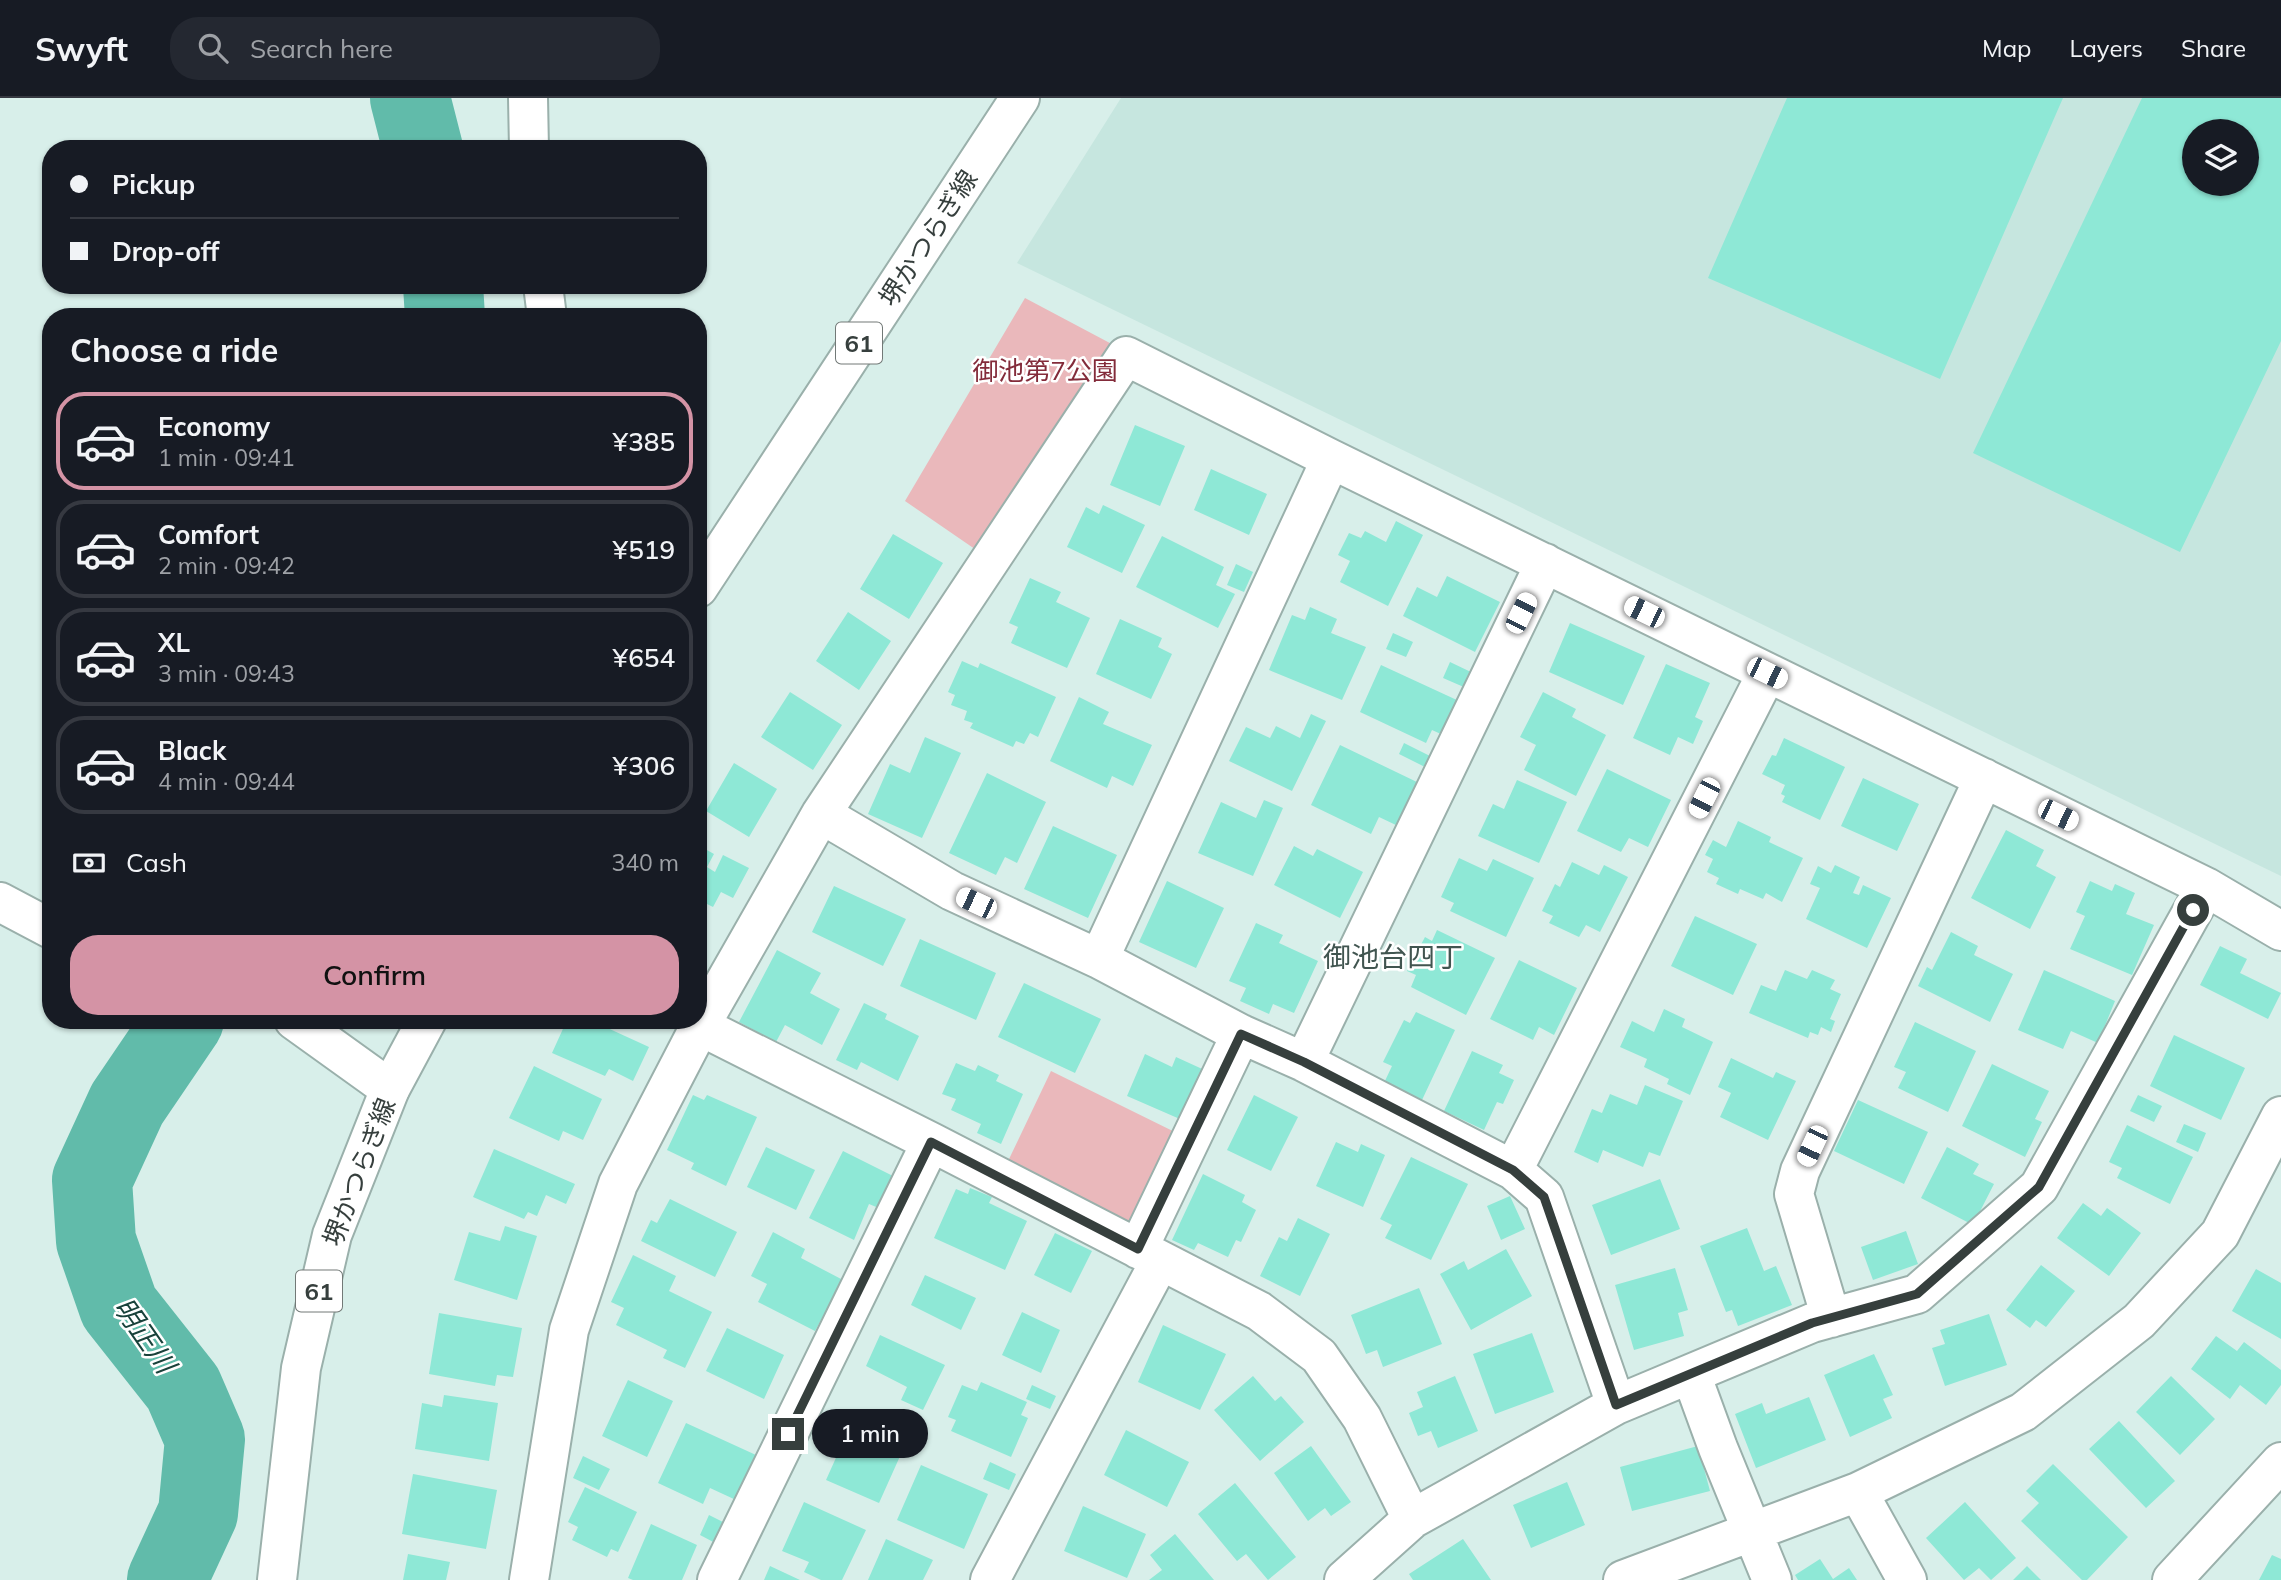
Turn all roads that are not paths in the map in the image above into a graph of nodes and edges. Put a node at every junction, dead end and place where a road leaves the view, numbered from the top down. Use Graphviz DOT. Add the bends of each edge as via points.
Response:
graph roads {
  1 [pos="528,98"];
  2 [pos="1020,98"];
  3 [pos="529,140"];
  4 [pos="1331,459"];
  5 [pos="711,549"];
  6 [pos="1545,563"];
  7 [pos="1767,673"];
  8 [pos="1984,779"];
  9 [pos="821,814"];
  10 [pos="2206,887"];
  11 [pos="0,902"];
  12 [pos="42,924"];
  13 [pos="2281,931"];
  14 [pos="1099,959"];
  15 [pos="707,1014"];
  16 [pos="306,1029"];
  17 [pos="421,1029"];
  18 [pos="698,1029"];
  19 [pos="706,1029"];
  20 [pos="1241,1034"];
  21 [pos="1304,1062"];
  22 [pos="390,1089"];
  23 [pos="2281,1116"];
  24 [pos="931,1142"];
  25 [pos="1513,1170"];
  26 [pos="1149,1255"];
  27 [pos="1831,1318"];
  28 [pos="1692,1374"];
  29 [pos="1616,1405"];
  30 [pos="2281,1462"];
  31 [pos="1858,1492"];
  32 [pos="1412,1519"];
  33 [pos="1751,1532"];
  34 [pos="539,1576"];
  35 [pos="277,1580"];
  36 [pos="717,1580"];
  37 [pos="990,1580"];
  38 [pos="1344,1580"];
  39 [pos="1623,1580"];
  40 [pos="1773,1580"];
  41 [pos="1907,1580"];
  42 [pos="2172,1580"];
  1 -- 3 [label="street"];
  2 -- 5 [label="street, 堺かつらぎ線 / 61"];
  4 -- 6 [label="street"];
  4 -- 9 [label="street" via="1126,356"];
  4 -- 14 [label="street"];
  6 -- 7 [label="street"];
  6 -- 21 [label="street"];
  7 -- 8 [label="street"];
  7 -- 25 [label="street"];
  8 -- 10 [label="street"];
  8 -- 27 [label="street" via="1800,1171 1794,1194"];
  9 -- 14 [label="street" via="952,891"];
  9 -- 15 [label="street"];
  10 -- 13 [label="street"];
  10 -- 27 [label="street" via="2039,1187 1917,1294"];
  11 -- 12 [label="street"];
  14 -- 20 [label="street"];
  16 -- 22 [label="street"];
  17 -- 22 [label="street, 堺かつらぎ線 / 61"];
  18 -- 34 [label="street" via="618,1184 569,1330"];
  19 -- 24 [label="street"];
  20 -- 21 [label="street"];
  20 -- 26 [label="street"];
  21 -- 25 [label="street"];
  22 -- 35 [label="street, 堺かつらぎ線 / 61" via="332,1235 301,1368"];
  23 -- 31 [label="street" via="2220,1234 2139,1321 2023,1412"];
  24 -- 26 [label="street"];
  24 -- 36 [label="street"];
  25 -- 29 [label="street" via="1544,1197"];
  26 -- 32 [label="street" via="1259,1311 1319,1356 1362,1418"];
  26 -- 37 [label="street"];
  27 -- 28 [label="street"];
  28 -- 29 [label="street"];
  28 -- 33 [label="street"];
  29 -- 32 [label="street"];
  30 -- 42 [label="street"];
  31 -- 33 [label="street"];
  31 -- 41 [label="street"];
  32 -- 38 [label="street"];
  33 -- 39 [label="street"];
  33 -- 40 [label="street"];
}
